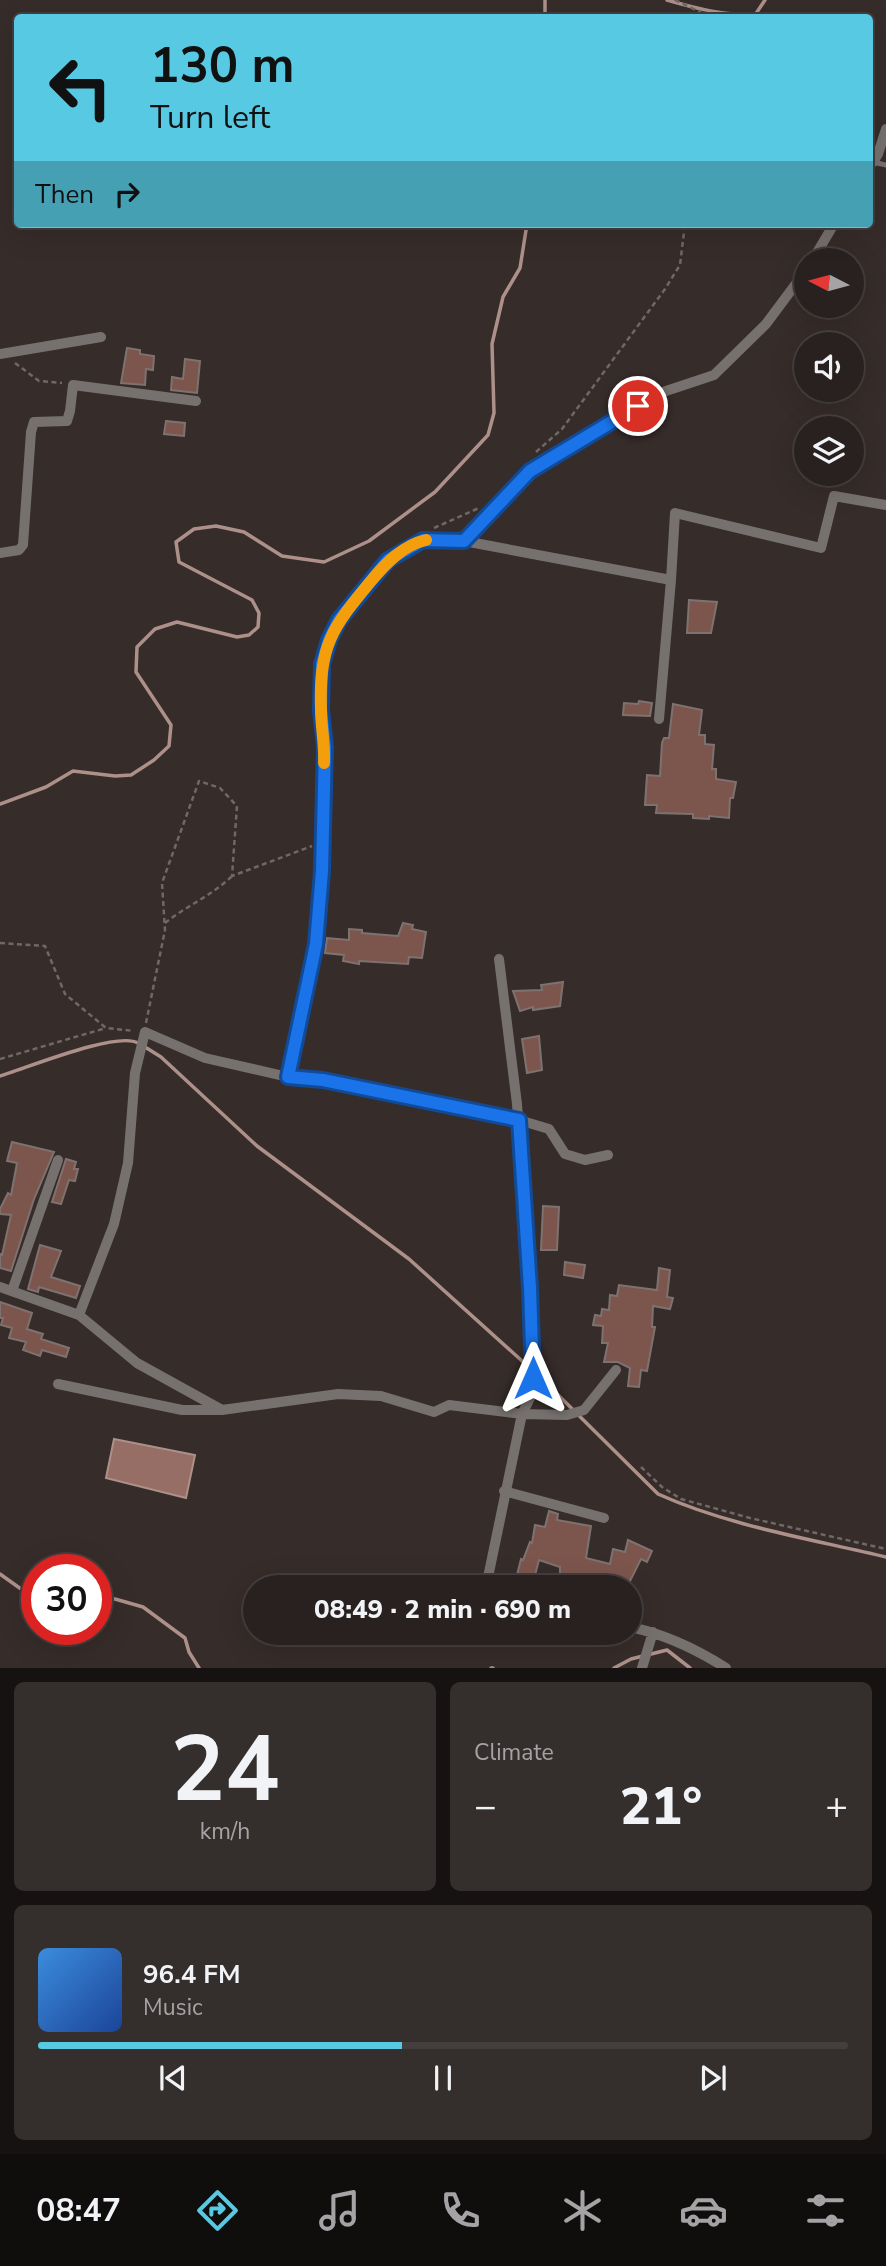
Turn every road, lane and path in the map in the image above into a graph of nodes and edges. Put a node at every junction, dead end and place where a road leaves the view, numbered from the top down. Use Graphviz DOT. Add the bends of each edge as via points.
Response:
graph roads {
  1 [pos="675,0"];
  2 [pos="700,14"];
  3 [pos="886,129"];
  4 [pos="873,160"];
  5 [pos="685,228"];
  6 [pos="832,228"];
  7 [pos="820,248"];
  8 [pos="794,286"];
  9 [pos="101,337"];
  10 [pos="5,357"];
  11 [pos="73,385"];
  12 [pos="196,401"];
  13 [pos="532,456"];
  14 [pos="886,505"];
  15 [pos="480,508"];
  16 [pos="428,530"];
  17 [pos="464,541"];
  18 [pos="0,553"];
  19 [pos="671,580"];
  20 [pos="659,719"];
  21 [pos="321,842"];
  22 [pos="232,876"];
  23 [pos="165,923"];
  24 [pos="0,943"];
  25 [pos="499,959"];
  26 [pos="106,1028"];
  27 [pos="145,1035"];
  28 [pos="0,1059"];
  29 [pos="288,1077"];
  30 [pos="519,1120"];
  31 [pos="608,1155"];
  32 [pos="58,1160"];
  33 [pos="0,1287"];
  34 [pos="12,1291"];
  35 [pos="79,1315"];
  36 [pos="616,1370"];
  37 [pos="58,1384"];
  38 [pos="222,1410"];
  39 [pos="522,1414"];
  40 [pos="641,1467"];
  41 [pos="504,1491"];
  42 [pos="604,1518"];
  43 [pos="886,1549"];
  44 [pos="488,1575"];
  45 [pos="642,1633"];
  46 [pos="651,1637"];
  47 [pos="642,1668"];
  48 [pos="726,1668"];
  1 -- 2 [label="path"];
  3 -- 4 [label="street"];
  5 -- 13 [label="path" via="680,265 665,289 562,429"];
  6 -- 7 [label="street"];
  8 -- 17 [label="street" via="766,324 714,375 660,393 530,471"];
  9 -- 10 [label="street"];
  10 -- 11 [label="path" via="39,381"];
  11 -- 12 [label="street"];
  11 -- 18 [label="street" via="67,421 34,422 23,545 19,551"];
  14 -- 19 [label="street" via="834,496 821,548 675,513"];
  15 -- 16 [label="path"];
  17 -- 19 [label="street"];
  17 -- 21 [label="street" via="423,540 388,560 339,620 329,640 322,664"];
  19 -- 20 [label="street"];
  21 -- 22 [label="path"];
  21 -- 29 [label="street" via="316,944"];
  22 -- 23 [label="path"];
  22 -- 23 [label="path" via="237,806 220,788 199,781 162,883"];
  23 -- 27 [label="path"];
  24 -- 26 [label="path" via="45,946 65,994"];
  25 -- 30 [label="street"];
  26 -- 27 [label="path"];
  26 -- 28 [label="path"];
  27 -- 29 [label="street" via="205,1058"];
  27 -- 35 [label="street" via="135,1073 128,1163 114,1224"];
  29 -- 30 [label="street"];
  30 -- 31 [label="street" via="549,1129 565,1154 585,1160"];
  30 -- 39 [label="street" via="533,1362 532,1394"];
  32 -- 34 [label="street"];
  33 -- 34 [label="street"];
  34 -- 35 [label="street"];
  35 -- 38 [label="street" via="137,1363"];
  36 -- 39 [label="street" via="583,1410 567,1415"];
  37 -- 38 [label="street" via="182,1409"];
  38 -- 39 [label="street" via="338,1394 381,1396 433,1412 449,1405"];
  39 -- 41 [label="street"];
  40 -- 43 [label="path" via="681,1499"];
  41 -- 42 [label="street"];
  41 -- 44 [label="street"];
  45 -- 46 [label="street"];
  46 -- 47 [label="street"];
  46 -- 48 [label="street" via="701,1652"];
}
